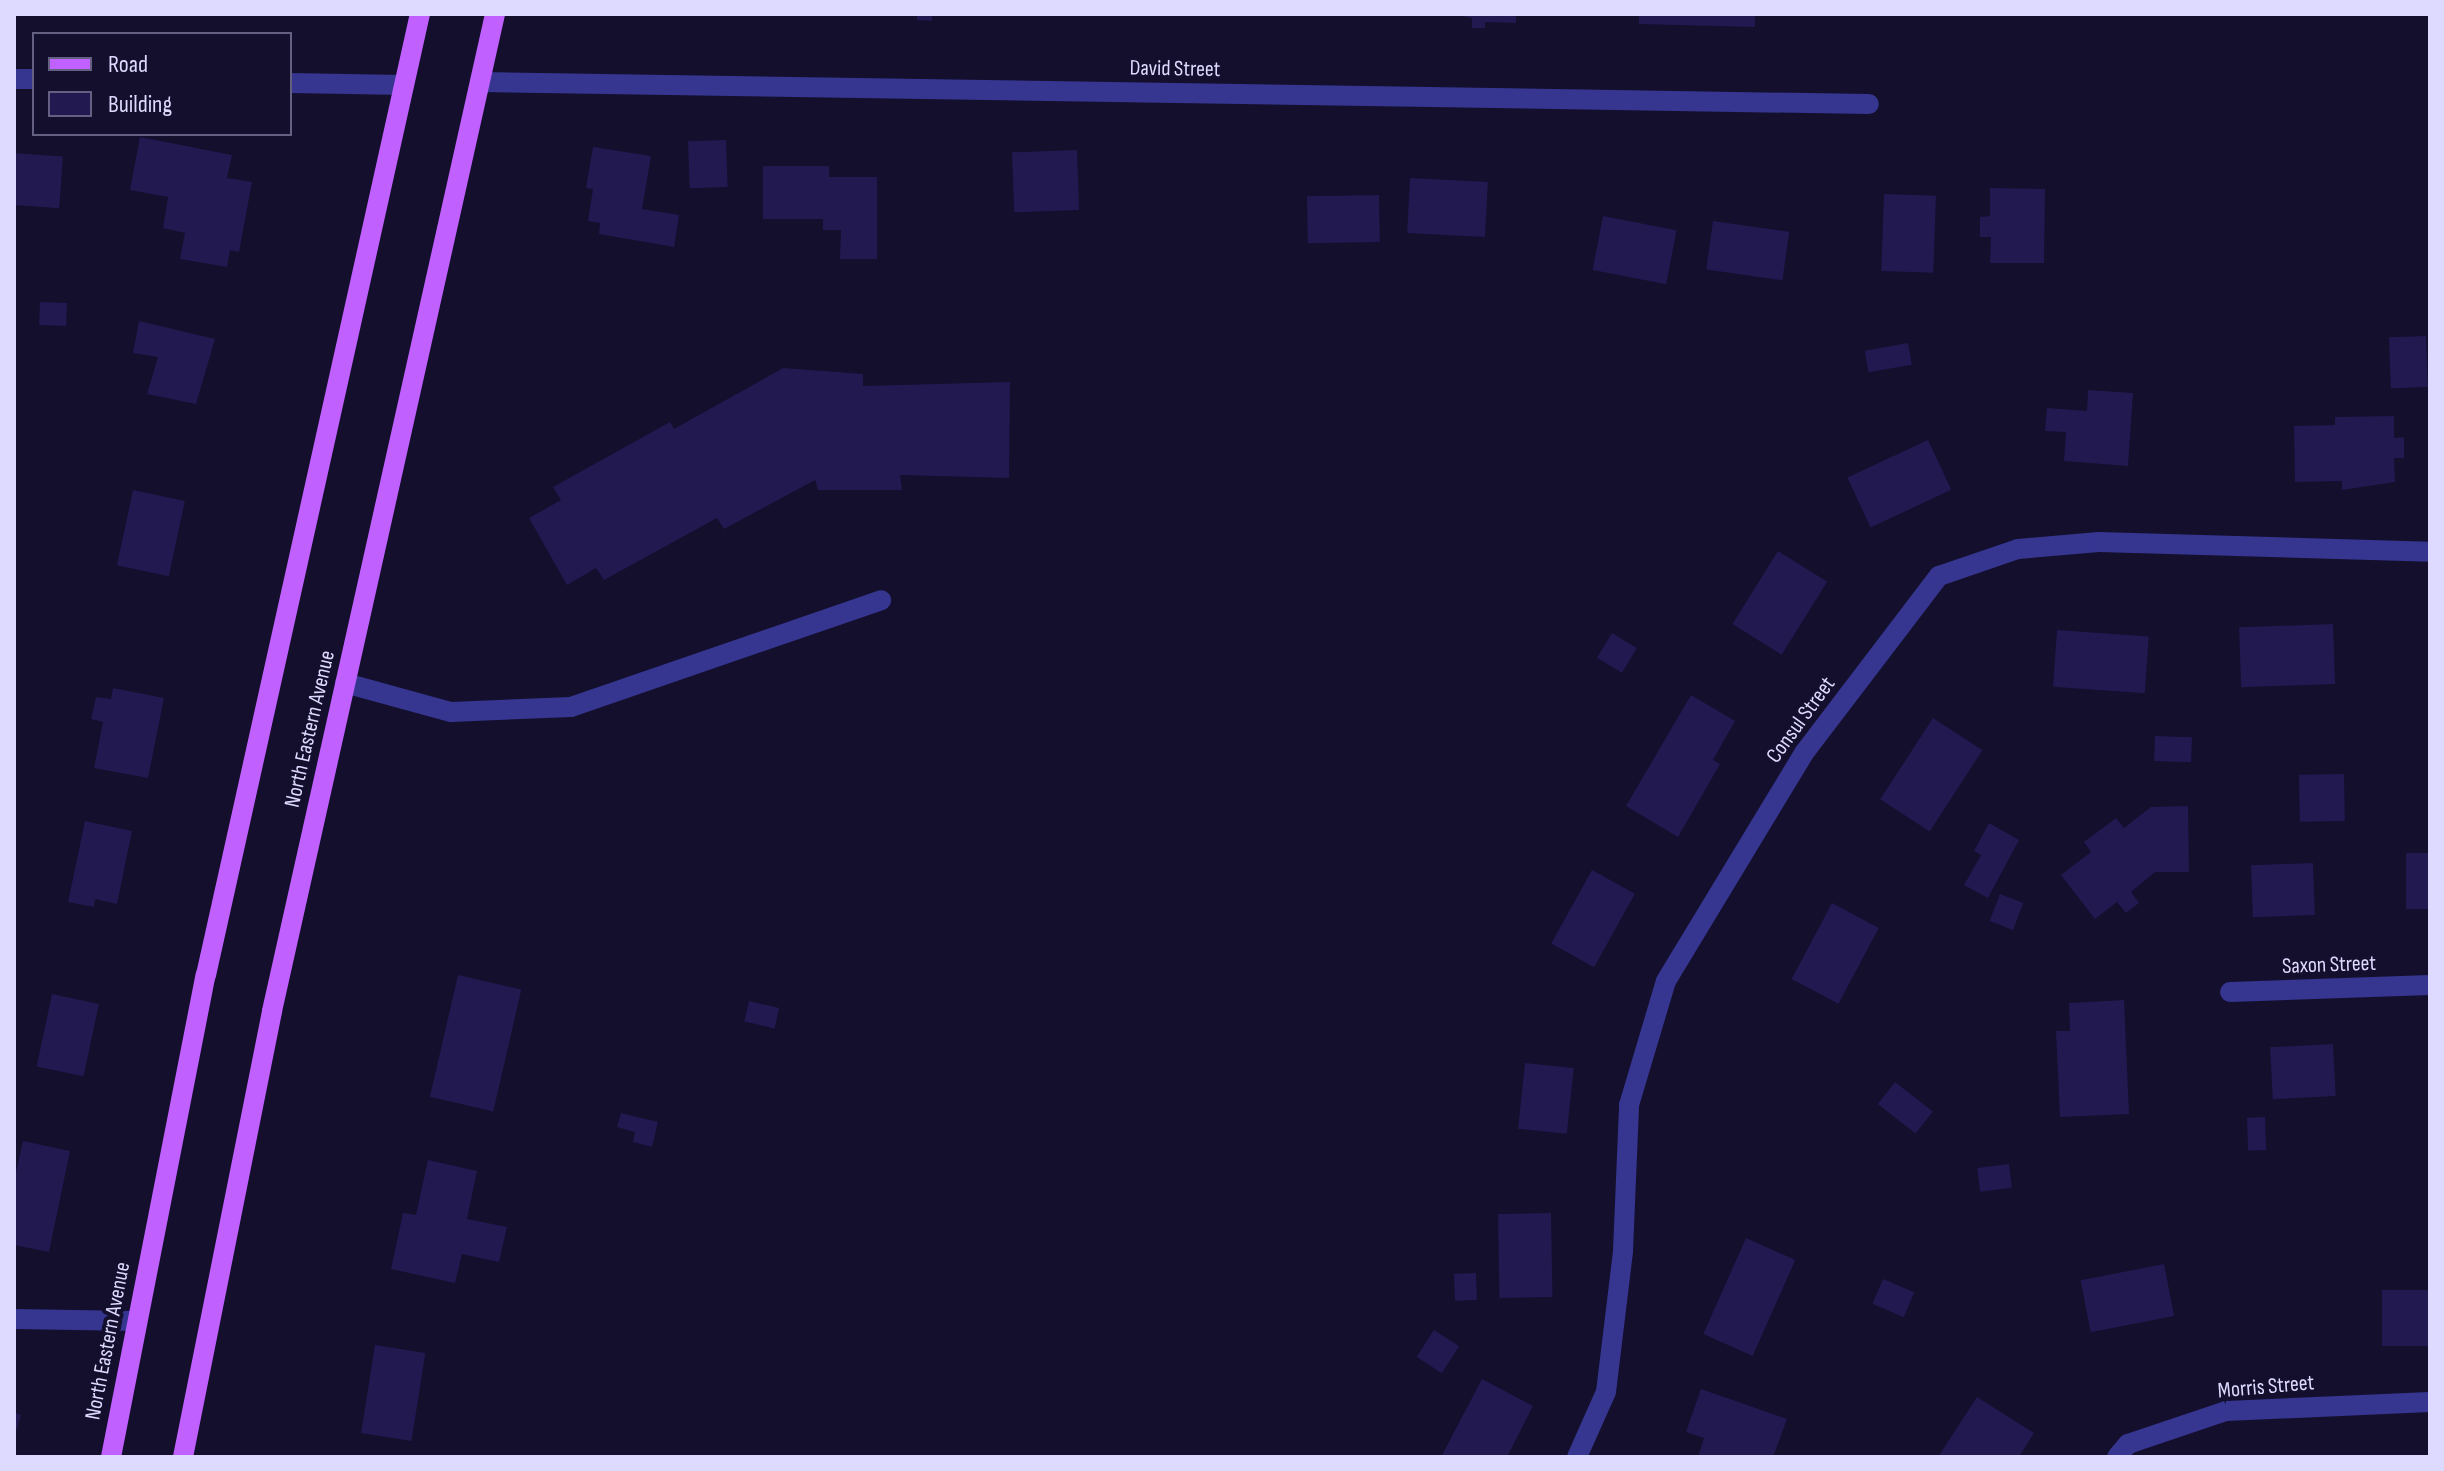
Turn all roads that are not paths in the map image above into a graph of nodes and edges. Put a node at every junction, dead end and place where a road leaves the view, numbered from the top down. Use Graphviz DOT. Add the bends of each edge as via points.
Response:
graph roads {
  1 [pos="420,14"];
  2 [pos="495,14"];
  3 [pos="480,82"];
  4 [pos="292,83"];
  5 [pos="404,85"];
  6 [pos="1869,104"];
  7 [pos="2430,552"];
  8 [pos="881,600"];
  9 [pos="345,683"];
  10 [pos="2430,985"];
  11 [pos="2230,992"];
  12 [pos="14,1319"];
  13 [pos="135,1321"];
  14 [pos="2430,1402"];
  15 [pos="111,1457"];
  16 [pos="183,1457"];
  17 [pos="1577,1457"];
  18 [pos="2117,1457"];
  1 -- 5 [label="main road, North Eastern Avenue"];
  2 -- 3 [label="main road, North Eastern Avenue"];
  3 -- 6 [label="street, David Street"];
  3 -- 9 [label="main road, North Eastern Avenue"];
  4 -- 5 [label="street"];
  5 -- 13 [label="main road, North Eastern Avenue"];
  7 -- 17 [label="street, Consul Street" via="2099,542 2018,549 1939,576 1804,753 1666,981 1629,1105 1623,1251 1608,1376"];
  8 -- 9 [label="street" via="571,707 451,712"];
  9 -- 16 [label="main road, North Eastern Avenue" via="235,1184"];
  10 -- 11 [label="street, Saxon Street"];
  12 -- 13 [label="street"];
  13 -- 15 [label="main road, North Eastern Avenue"];
  14 -- 18 [label="street, Morris Street" via="2226,1411 2128,1444"];
}
